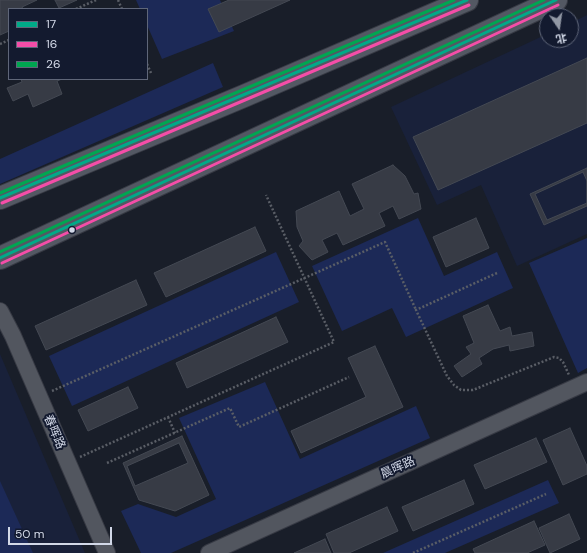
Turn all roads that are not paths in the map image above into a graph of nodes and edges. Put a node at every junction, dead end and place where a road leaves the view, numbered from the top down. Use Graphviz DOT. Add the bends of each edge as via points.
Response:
graph roads {
  1 [pos="467,0"];
  2 [pos="556,0"];
  3 [pos="0,198"];
  4 [pos="0,258"];
  5 [pos="0,311"];
  6 [pos="581,385"];
  7 [pos="107,553"];
  8 [pos="209,553"];
  1 -- 3 [label="main road"];
  2 -- 4 [label="main road"];
  5 -- 7 [label="street, 春晖路"];
  6 -- 8 [label="street, 晨晖路"];
}
